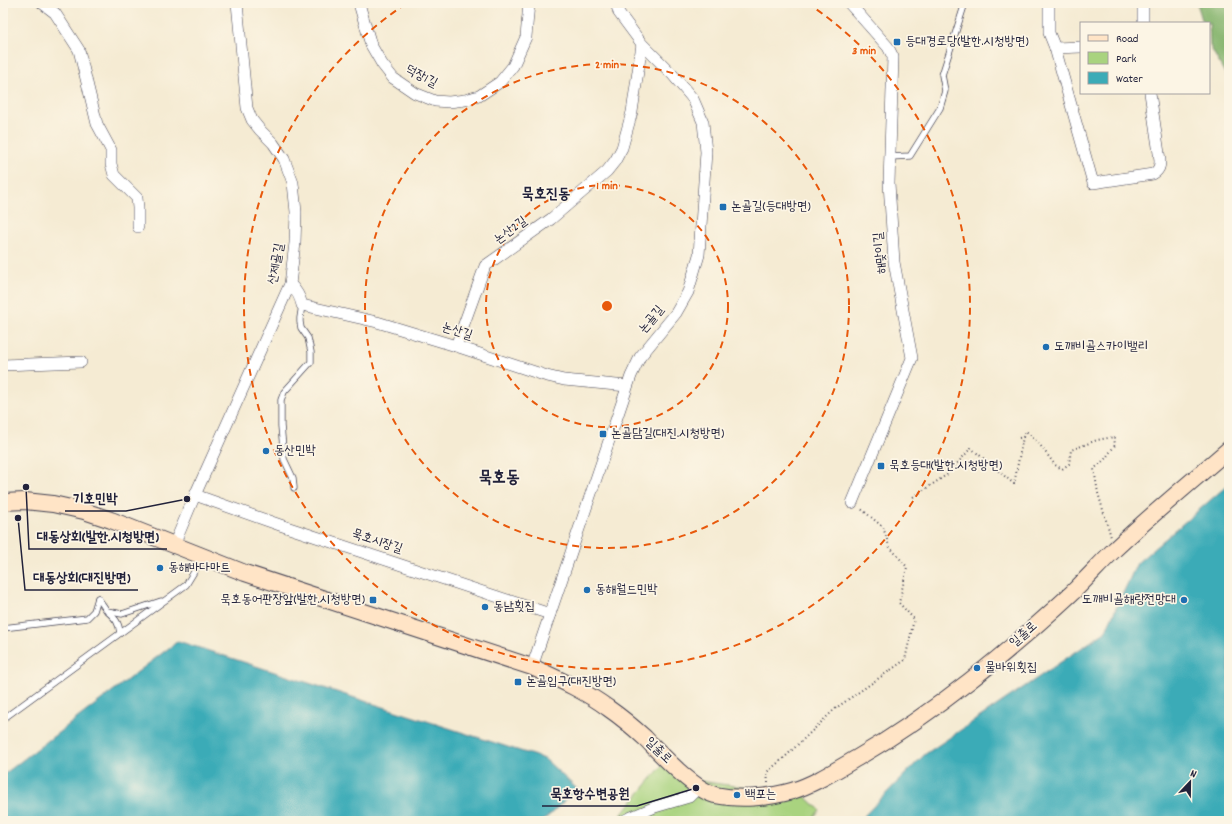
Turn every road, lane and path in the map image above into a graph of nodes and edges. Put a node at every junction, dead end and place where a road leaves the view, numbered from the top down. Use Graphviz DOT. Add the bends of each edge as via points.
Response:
graph roads {
  1 [pos="42,3"];
  2 [pos="237,3"];
  3 [pos="360,3"];
  4 [pos="529,3"];
  5 [pos="616,3"];
  6 [pos="849,3"];
  7 [pos="965,3"];
  8 [pos="1049,3"];
  9 [pos="1143,3"];
  10 [pos="1143,22"];
  11 [pos="642,44"];
  12 [pos="1080,47"];
  13 [pos="1054,48"];
  14 [pos="1150,94"];
  15 [pos="890,157"];
  16 [pos="138,227"];
  17 [pos="290,284"];
  18 [pos="302,305"];
  19 [pos="456,346"];
  20 [pos="81,362"];
  21 [pos="3,365"];
  22 [pos="627,386"];
  23 [pos="1023,437"];
  24 [pos="1019,438"];
  25 [pos="1229,449"];
  26 [pos="294,488"];
  27 [pos="195,495"];
  28 [pos="913,496"];
  29 [pos="3,502"];
  30 [pos="852,503"];
  31 [pos="174,545"];
  32 [pos="1116,549"];
  33 [pos="204,556"];
  34 [pos="167,598"];
  35 [pos="107,611"];
  36 [pos="550,614"];
  37 [pos="3,628"];
  38 [pos="120,633"];
  39 [pos="532,667"];
  40 [pos="3,719"];
  41 [pos="698,788"];
  42 [pos="770,796"];
  43 [pos="623,821"];
  1 -- 16 [label="street" via="55,13 79,50 97,124 111,150 114,175 137,198"];
  2 -- 17 [label="street, 산제골길" via="247,108 252,120 284,159 293,183 296,212"];
  3 -- 4 [label="street, 덕장1길" via="371,44 393,78 415,93 435,101 449,102 480,96 500,82 513,66 526,36"];
  5 -- 11 [label="street, 논골길"];
  6 -- 15 [label="street, 해맞이길" via="893,56"];
  7 -- 15 [label="lane" via="942,75 945,91 940,108 910,156"];
  8 -- 13 [label="street" via="1049,33"];
  9 -- 10 [label="street"];
  11 -- 19 [label="street, 논산2길" via="632,112 622,148 615,160 607,171 551,219 484,266"];
  11 -- 22 [label="street, 논골길" via="693,99 702,122 706,152 699,255 688,292 676,313 640,357"];
  12 -- 13 [label="street"];
  13 -- 14 [label="street" via="1093,183 1153,174 1158,171 1160,160"];
  15 -- 30 [label="street, 해맞이길" via="894,262 912,358"];
  17 -- 18 [label="street" via="300,295"];
  17 -- 27 [label="street, 산제골길"];
  18 -- 19 [label="street, 논산길" via="377,322"];
  18 -- 26 [label="lane" via="300,322 312,352 311,362 284,392 281,400 284,459 293,478"];
  19 -- 22 [label="street, 논산길" via="564,380"];
  20 -- 21 [label="street"];
  22 -- 36 [label="street, 논골길"];
  23 -- 24 [label="path"];
  23 -- 28 [label="path" via="1014,484 971,448 948,474"];
  23 -- 32 [label="path" via="1026,431 1055,465 1062,469 1069,464 1071,450 1097,440 1114,437 1115,445 1094,469 1098,493"];
  25 -- 32 [label="street, 일출로"];
  27 -- 31 [label="street, 산제골길"];
  27 -- 36 [label="street, 묵호시장길"];
  29 -- 31 [label="street, 일출로" via="53,504 84,511"];
  30 -- 42 [label="path" via="883,527 889,546 907,567 899,603 914,619 905,660 836,708 767,772"];
  31 -- 33 [label="street, 일출로"];
  32 -- 42 [label="street, 일출로" via="1022,637 941,703 874,748 819,780 794,791"];
  33 -- 34 [label="lane" via="186,585"];
  33 -- 39 [label="street, 일출로" via="246,573"];
  34 -- 35 [label="lane" via="122,614"];
  34 -- 38 [label="lane"];
  35 -- 37 [label="lane" via="98,598 94,611 87,618"];
  35 -- 38 [label="lane" via="116,618"];
  36 -- 39 [label="street, 논골길"];
  38 -- 40 [label="lane"];
  39 -- 41 [label="street, 일출로" via="565,682 607,707 628,723"];
  41 -- 42 [label="street, 일출로" via="715,795 731,797"];
  41 -- 43 [label="street" via="689,797"];
}
